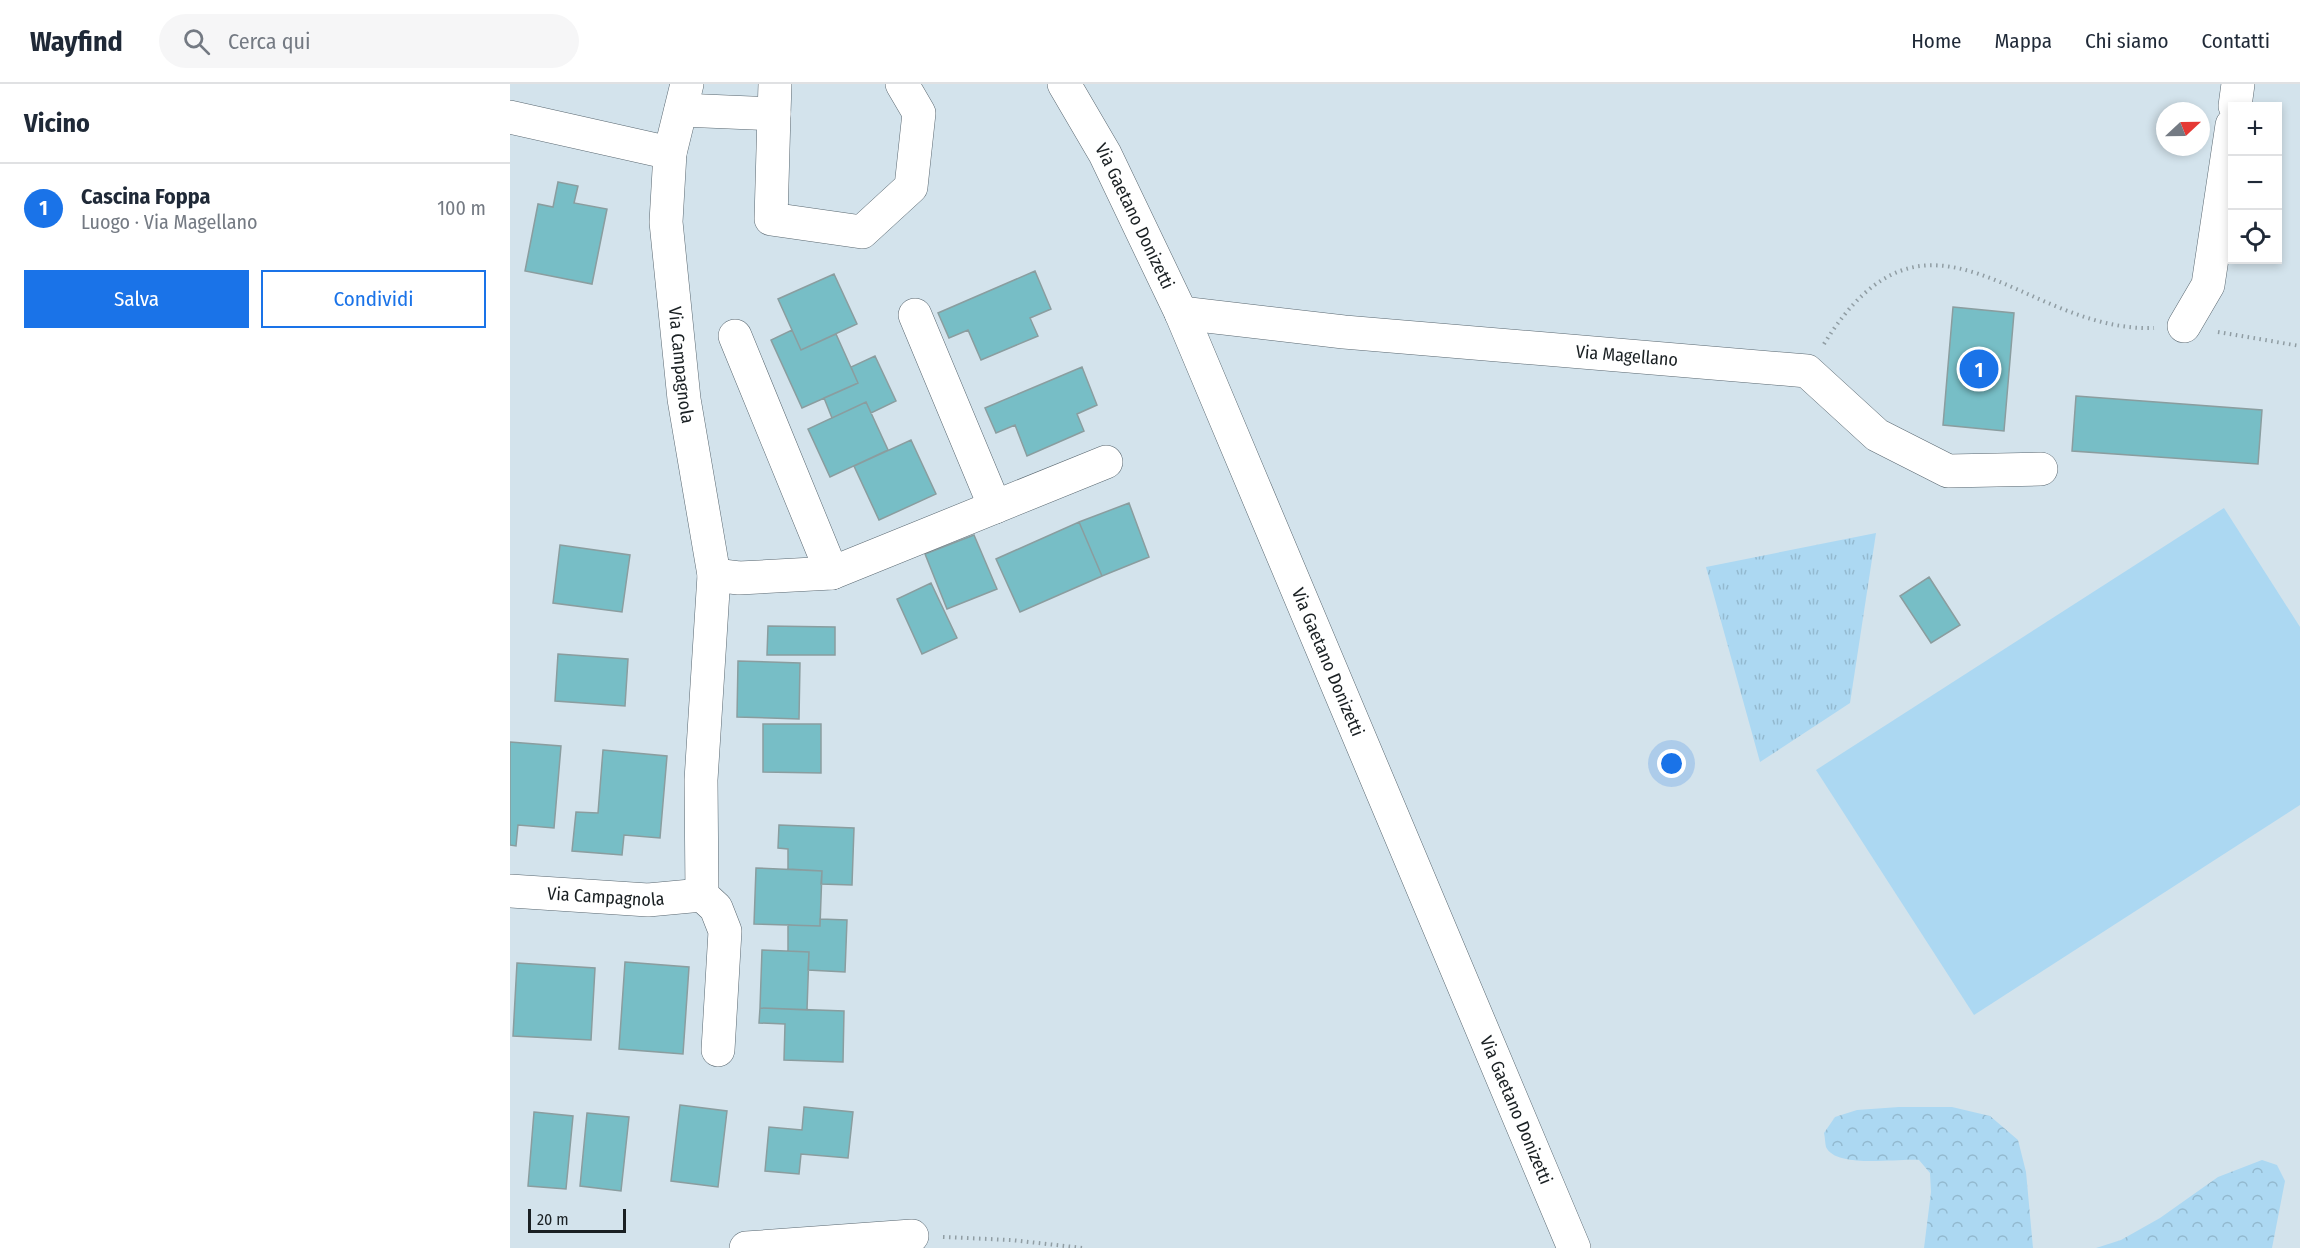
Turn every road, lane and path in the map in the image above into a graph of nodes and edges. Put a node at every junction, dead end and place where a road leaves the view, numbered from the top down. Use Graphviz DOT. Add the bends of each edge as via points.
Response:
graph roads {
  1 [pos="902,84"];
  2 [pos="1064,84"];
  3 [pos="2238,84"];
  4 [pos="684,97"];
  5 [pos="774,99"];
  6 [pos="2236,102"];
  7 [pos="510,117"];
  8 [pos="2228,152"];
  9 [pos="670,153"];
  10 [pos="1181,313"];
  11 [pos="915,315"];
  12 [pos="2184,326"];
  13 [pos="735,336"];
  14 [pos="2300,346"];
  15 [pos="1807,371"];
  16 [pos="1106,462"];
  17 [pos="2041,469"];
  18 [pos="994,507"];
  19 [pos="832,573"];
  20 [pos="714,575"];
  21 [pos="510,891"];
  22 [pos="702,895"];
  23 [pos="718,1050"];
  24 [pos="912,1236"];
  25 [pos="746,1248"];
  26 [pos="1083,1248"];
  27 [pos="1574,1248"];
  1 -- 5 [label="street" via="919,113 911,188 862,232 771,219"];
  2 -- 10 [label="street, Via Gaetano Donizetti" via="1105,154"];
  3 -- 6 [label="street"];
  4 -- 5 [label="street"];
  4 -- 9 [label="street, Via Campagnola"];
  7 -- 9 [label="street"];
  8 -- 12 [label="street" via="2208,285"];
  9 -- 20 [label="street, Via Campagnola" via="666,222 670,265 684,399"];
  10 -- 15 [label="street, Via Magellano" via="1344,332"];
  10 -- 27 [label="street, Via Gaetano Donizetti"];
  11 -- 18 [label="street"];
  12 -- 14 [label="path"];
  12 -- 15 [label="path" via="2139,328 2093,319 1979,272 1940,265 1904,269 1871,285 1833,329"];
  13 -- 19 [label="street"];
  15 -- 17 [label="street" via="1877,435 1948,471"];
  16 -- 18 [label="street"];
  18 -- 19 [label="street"];
  19 -- 20 [label="street" via="739,578"];
  20 -- 22 [label="street, Via Campagnola" via="701,780"];
  21 -- 22 [label="street, Via Campagnola" via="648,900"];
  22 -- 23 [label="street" via="716,908 725,931"];
  24 -- 25 [label="street"];
  24 -- 26 [label="path"];
}
